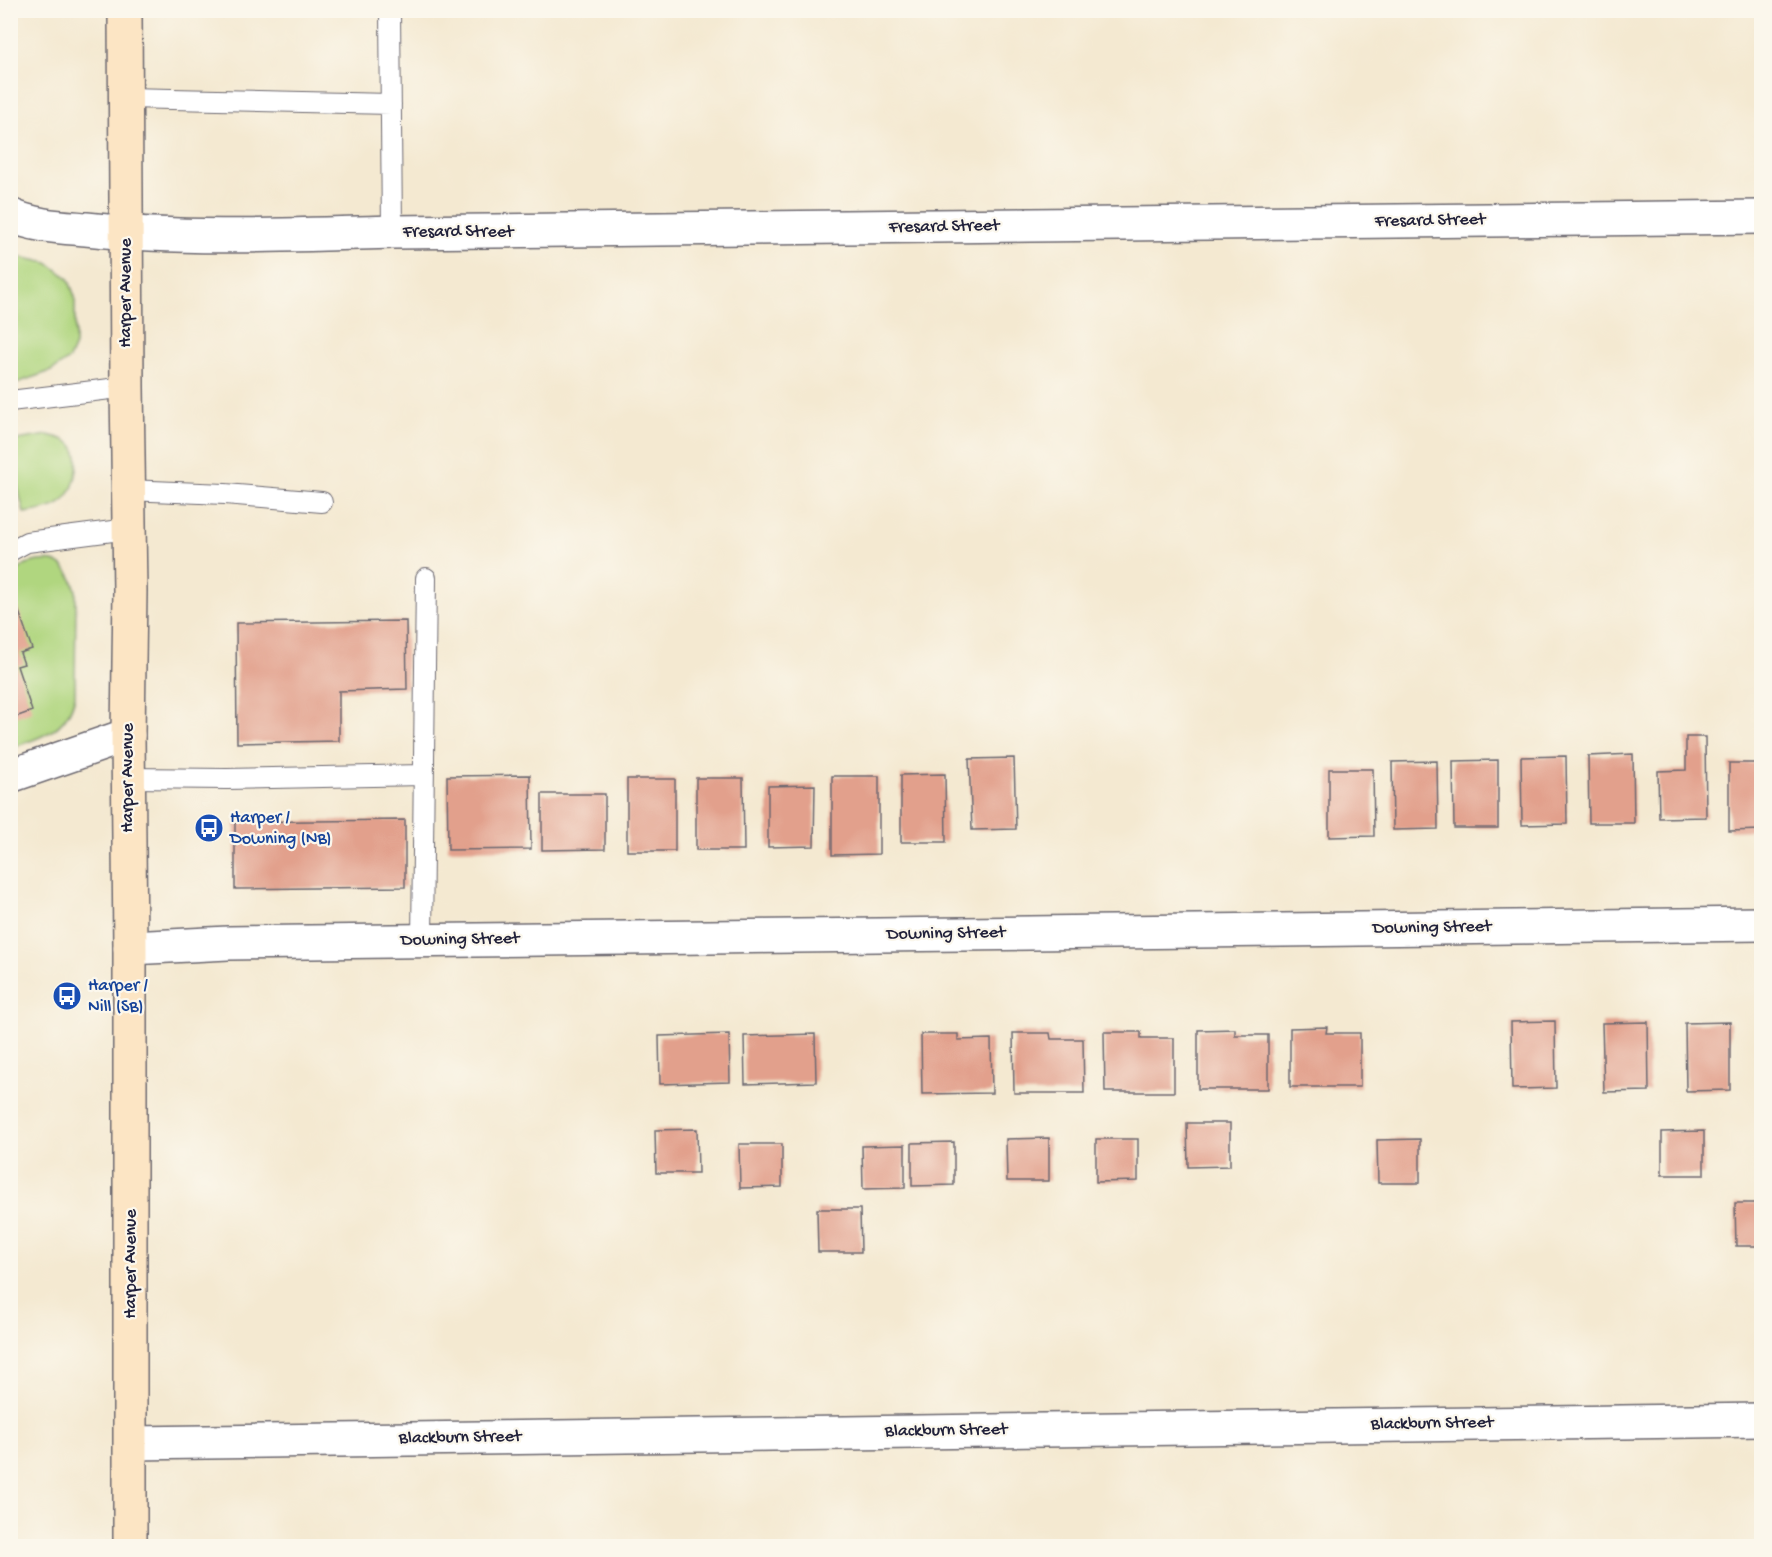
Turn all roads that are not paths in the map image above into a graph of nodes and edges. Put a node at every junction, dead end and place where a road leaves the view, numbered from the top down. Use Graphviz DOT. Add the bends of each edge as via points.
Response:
graph roads {
  1 [pos="125,10"];
  2 [pos="390,10"];
  3 [pos="126,98"];
  4 [pos="391,104"];
  5 [pos="10,215"];
  6 [pos="1761,217"];
  7 [pos="392,232"];
  8 [pos="126,234"];
  9 [pos="126,387"];
  10 [pos="10,401"];
  11 [pos="127,490"];
  12 [pos="322,502"];
  13 [pos="128,529"];
  14 [pos="11,548"];
  15 [pos="426,578"];
  16 [pos="128,735"];
  17 [pos="423,775"];
  18 [pos="10,776"];
  19 [pos="128,778"];
  20 [pos="1761,924"];
  21 [pos="422,940"];
  22 [pos="130,948"];
  23 [pos="1761,1420"];
  24 [pos="131,1443"];
  25 [pos="130,1546"];
  1 -- 3 [label="main road, Harper Avenue"];
  2 -- 4 [label="lane"];
  3 -- 4 [label="lane"];
  3 -- 8 [label="main road, Harper Avenue"];
  4 -- 7 [label="lane"];
  5 -- 8 [label="street, Fresard Street" via="47,225"];
  6 -- 7 [label="street, Fresard Street"];
  7 -- 8 [label="street, Fresard Street"];
  8 -- 9 [label="main road, Harper Avenue"];
  9 -- 10 [label="lane"];
  9 -- 11 [label="main road, Harper Avenue"];
  11 -- 12 [label="lane"];
  11 -- 13 [label="main road, Harper Avenue"];
  13 -- 14 [label="lane" via="27,542"];
  13 -- 16 [label="main road, Harper Avenue"];
  15 -- 17 [label="lane"];
  16 -- 18 [label="street"];
  16 -- 19 [label="main road, Harper Avenue"];
  17 -- 19 [label="lane"];
  17 -- 21 [label="lane"];
  19 -- 22 [label="main road, Harper Avenue"];
  20 -- 21 [label="street, Downing Street"];
  21 -- 22 [label="street, Downing Street"];
  22 -- 24 [label="main road, Harper Avenue"];
  23 -- 24 [label="street, Blackburn Street"];
  24 -- 25 [label="main road, Harper Avenue"];
}
